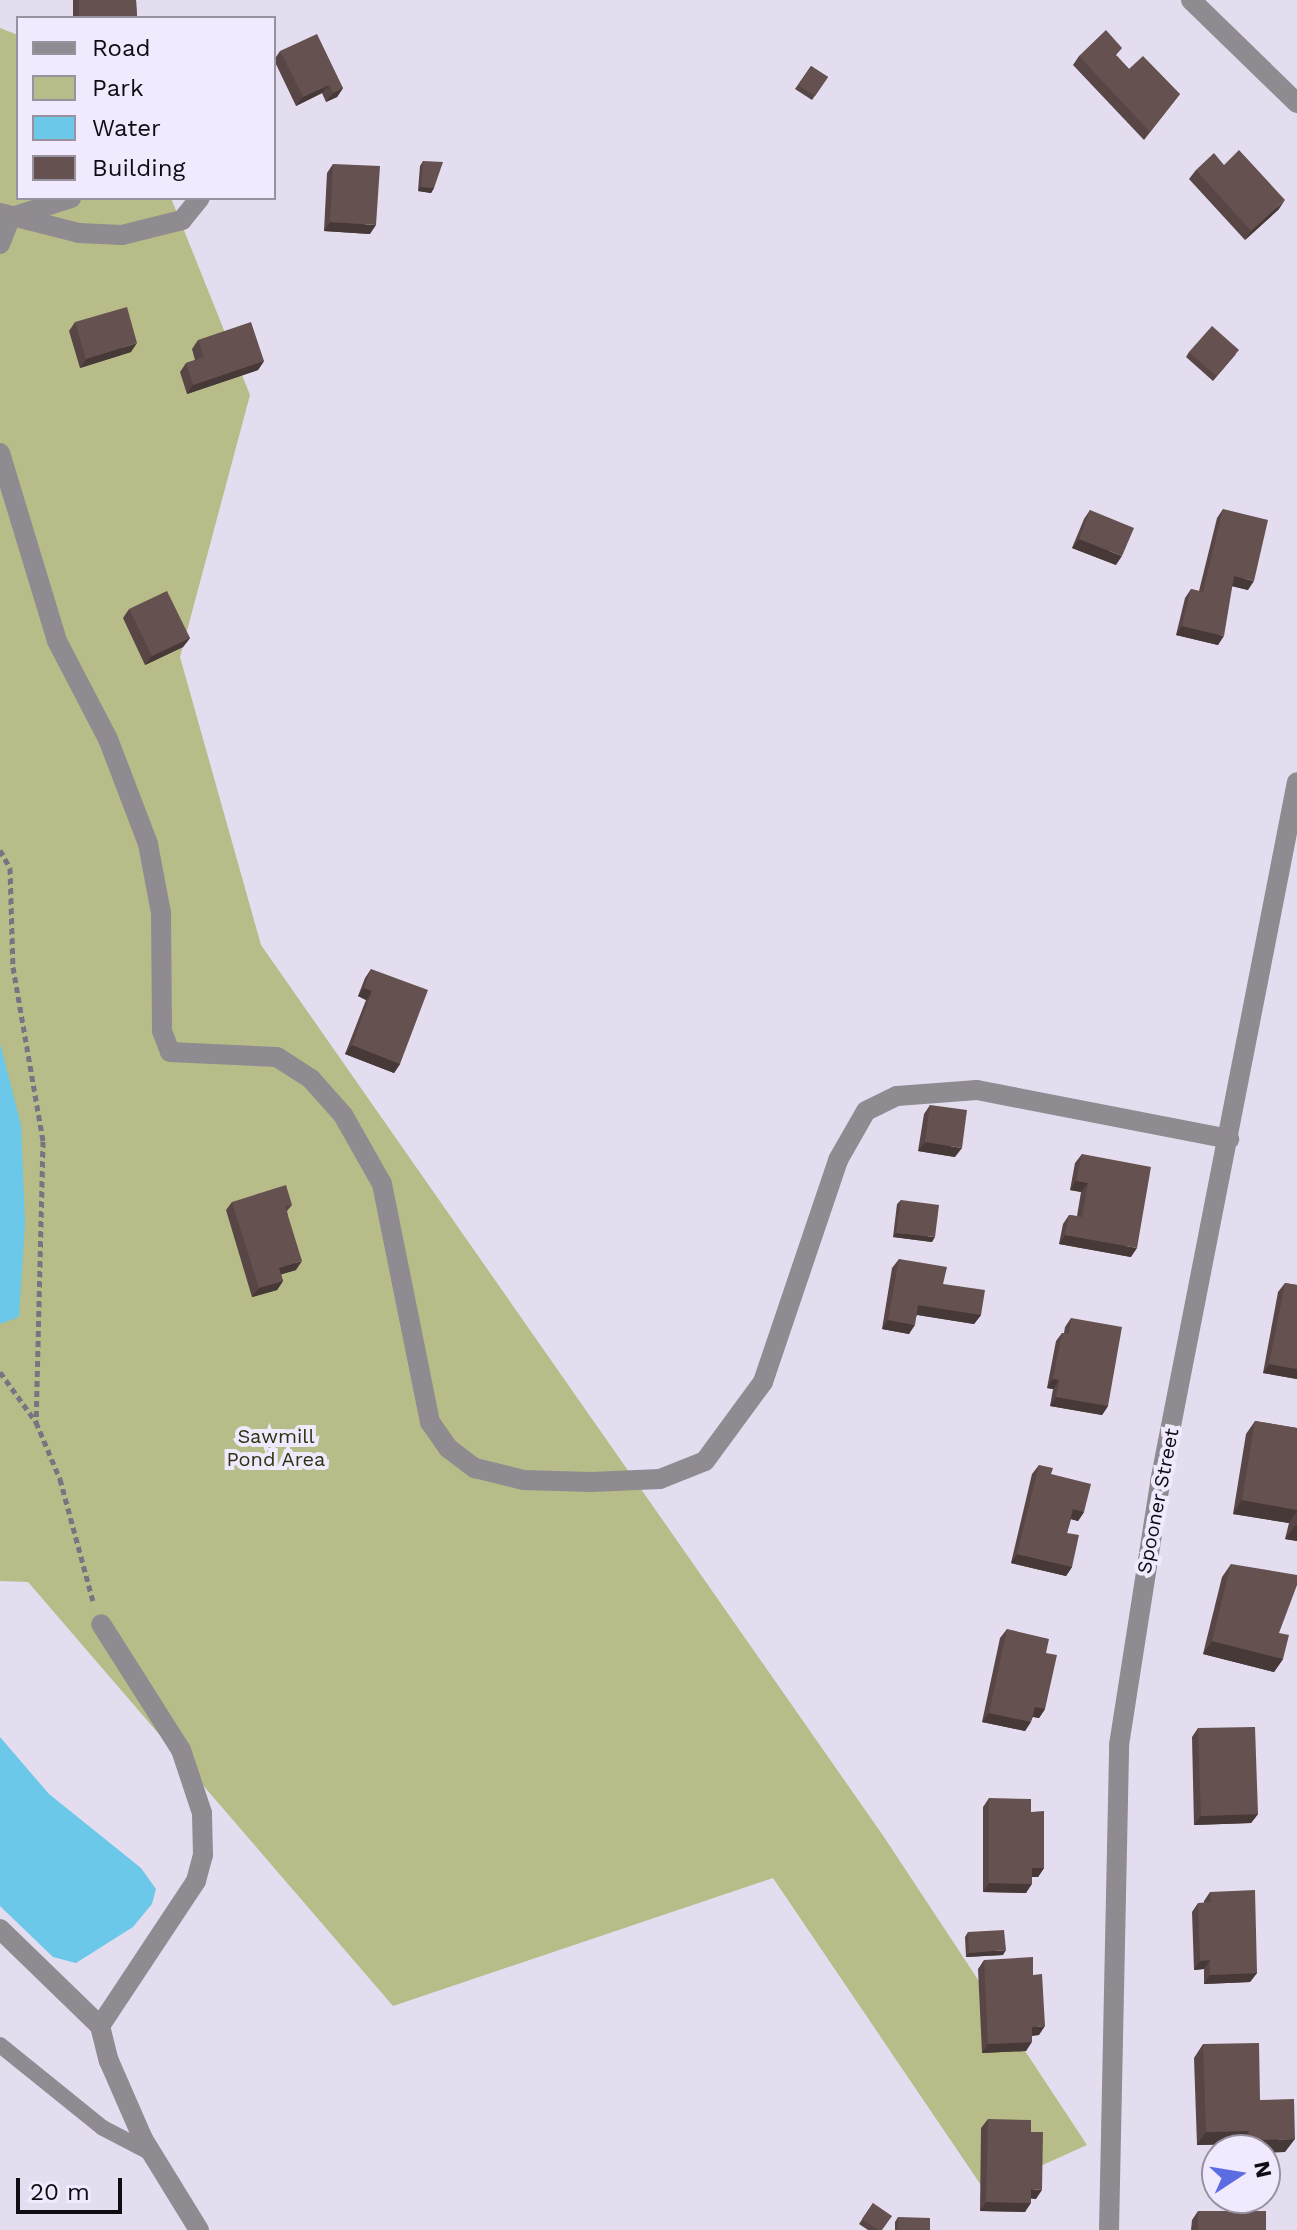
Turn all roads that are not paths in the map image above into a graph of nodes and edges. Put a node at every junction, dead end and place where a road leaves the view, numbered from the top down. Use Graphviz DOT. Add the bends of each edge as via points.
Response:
graph roads {
  1 [pos="1191,0"];
  2 [pos="1297,103"];
  3 [pos="63,200"];
  4 [pos="198,200"];
  5 [pos="5,215"];
  6 [pos="0,244"];
  7 [pos="0,453"];
  8 [pos="1297,782"];
  9 [pos="1229,1139"];
  10 [pos="101,1624"];
  11 [pos="0,1929"];
  12 [pos="100,2026"];
  13 [pos="0,2045"];
  14 [pos="151,2153"];
  15 [pos="199,2230"];
  16 [pos="1109,2230"];
  1 -- 2 [label="street"];
  3 -- 5 [label="street"];
  4 -- 5 [label="street" via="182,220 122,235 79,233"];
  5 -- 6 [label="street"];
  7 -- 9 [label="street" via="57,641 108,739 148,844 161,913 162,1031 170,1052 277,1057 311,1079 343,1115 382,1184 430,1422 448,1448 475,1468 524,1480 604,1481 660,1479 705,1461 763,1382 838,1160 866,1111 897,1096 927,1089 977,1090"];
  8 -- 9 [label="street, Spooner Street"];
  9 -- 16 [label="street, Spooner Street" via="1160,1482 1119,1745"];
  10 -- 12 [label="street" via="181,1750 202,1813 203,1855 196,1881"];
  11 -- 12 [label="street"];
  12 -- 14 [label="street" via="109,2061"];
  13 -- 14 [label="lane" via="103,2128"];
  14 -- 15 [label="street"];
}
